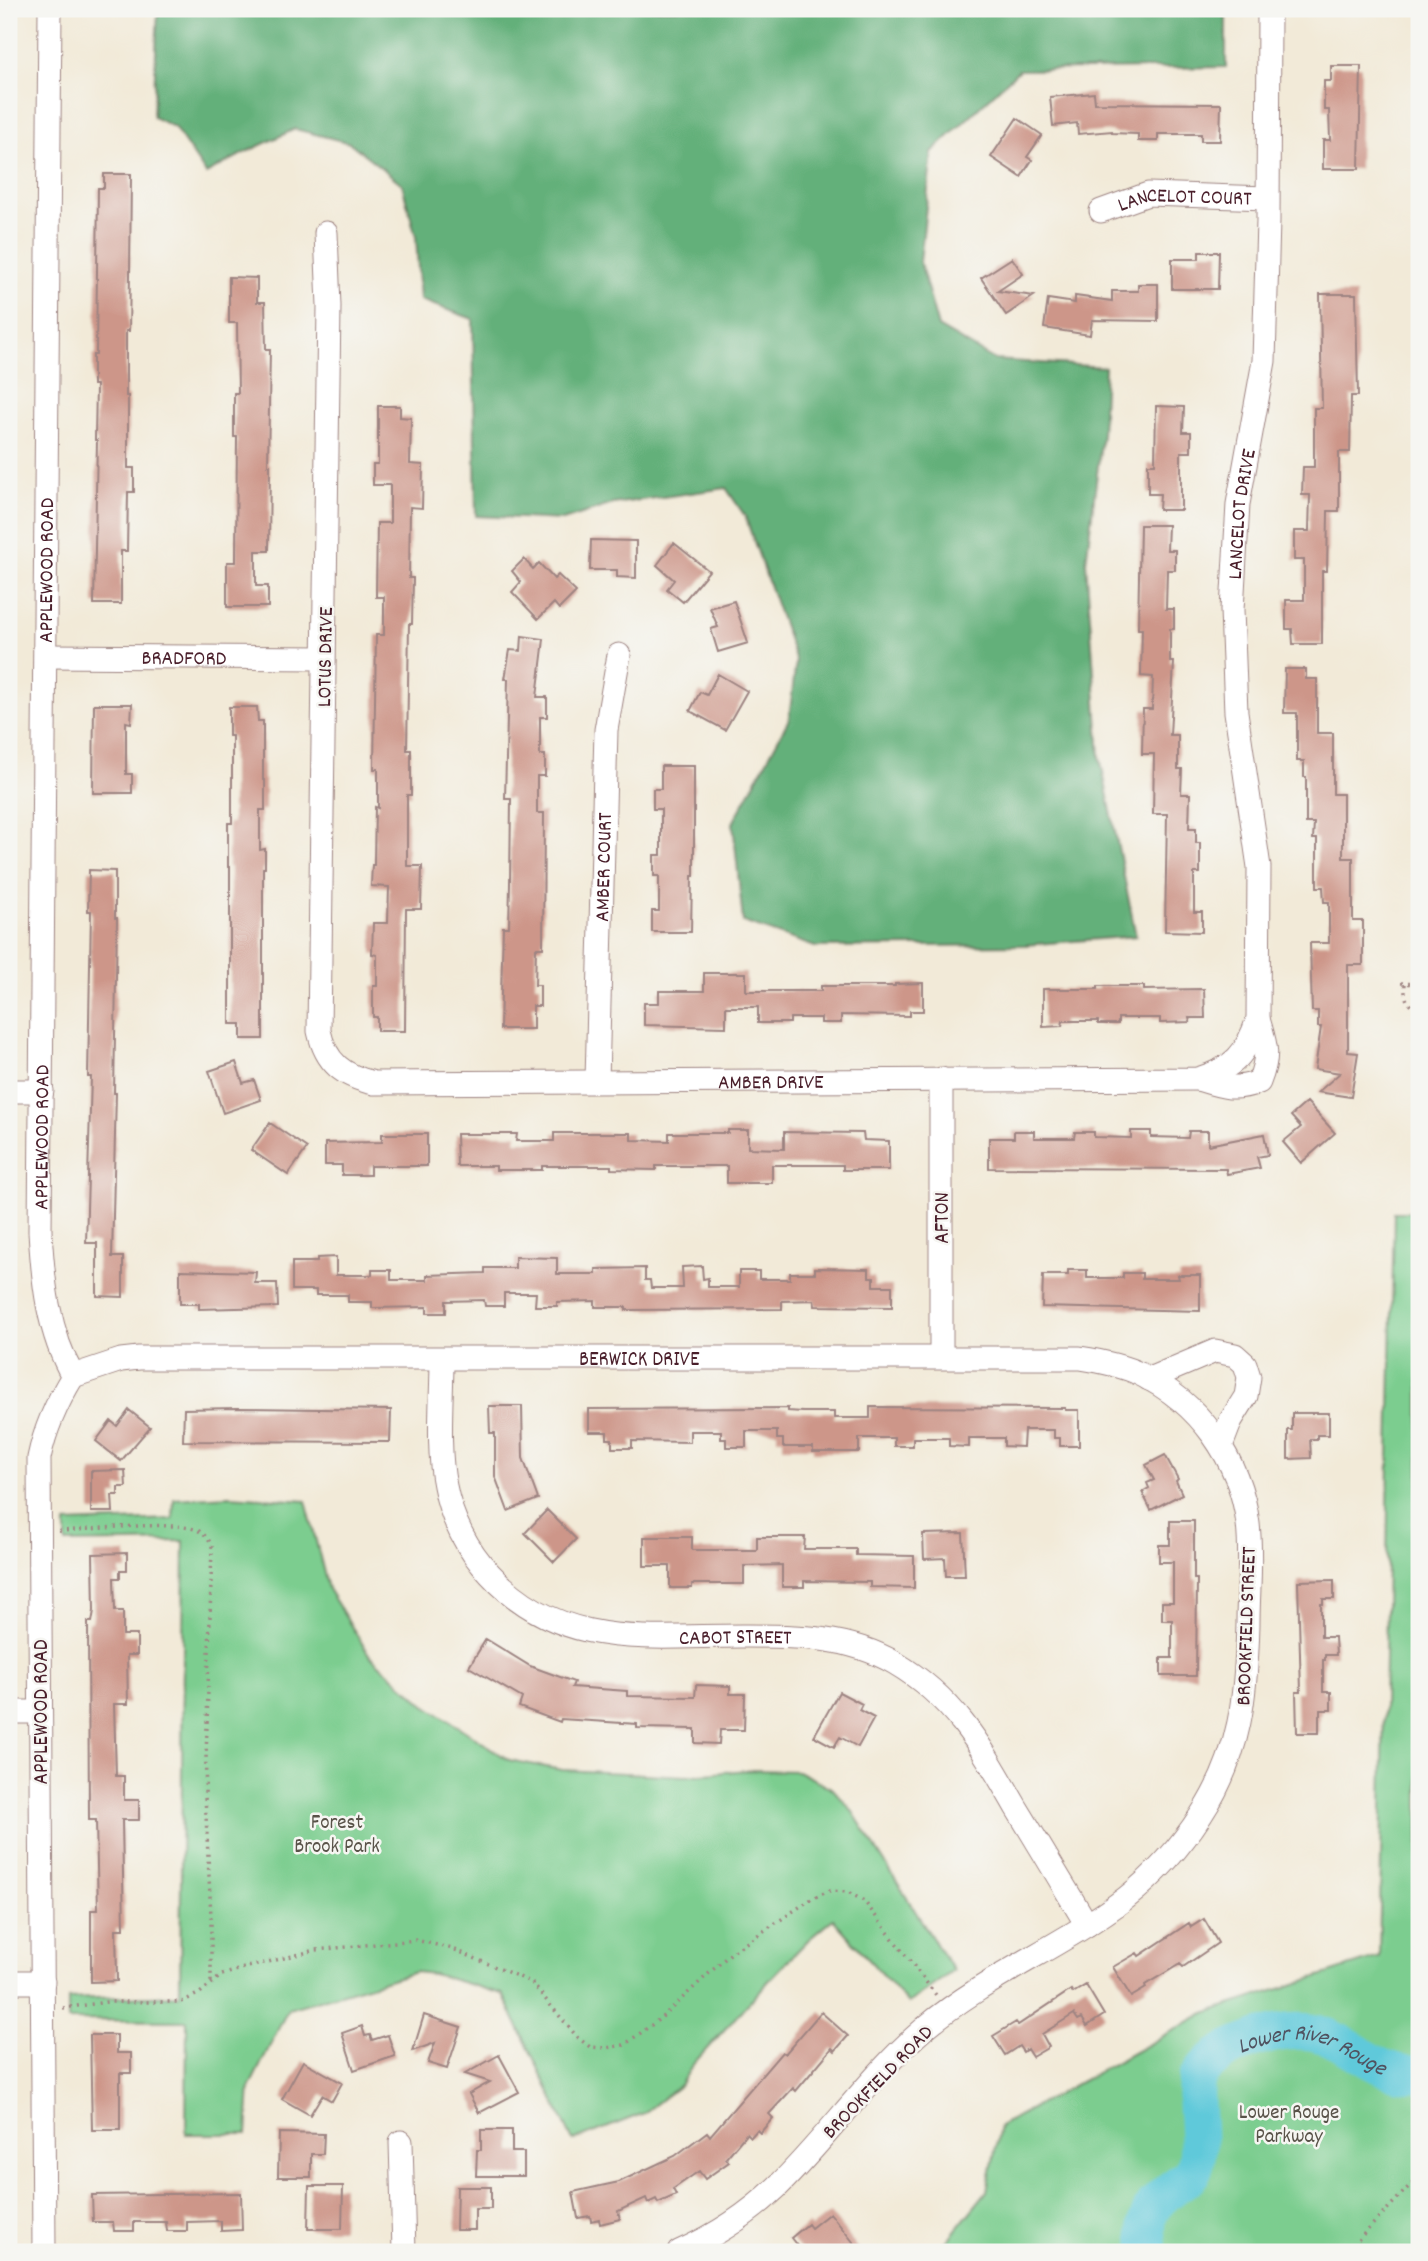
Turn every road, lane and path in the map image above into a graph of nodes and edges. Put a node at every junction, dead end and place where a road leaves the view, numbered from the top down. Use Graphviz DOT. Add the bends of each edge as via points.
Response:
graph roads {
  1 [pos="50,9"];
  2 [pos="1269,9"];
  3 [pos="1267,198"];
  4 [pos="1101,211"];
  5 [pos="326,233"];
  6 [pos="619,655"];
  7 [pos="46,656"];
  8 [pos="323,658"];
  9 [pos="1419,984"];
  10 [pos="1419,1012"];
  11 [pos="1258,1018"];
  12 [pos="1235,1061"];
  13 [pos="345,1073"];
  14 [pos="941,1079"];
  15 [pos="1198,1079"];
  16 [pos="597,1081"];
  17 [pos="1259,1082"];
  18 [pos="9,1091"];
  19 [pos="42,1091"];
  20 [pos="941,1357"];
  21 [pos="442,1359"];
  22 [pos="72,1376"];
  23 [pos="1149,1379"];
  24 [pos="1193,1411"];
  25 [pos="1221,1446"];
  26 [pos="50,1531"];
  27 [pos="9,1712"];
  28 [pos="40,1712"];
  29 [pos="1087,1925"];
  30 [pos="43,1982"];
  31 [pos="9,1983"];
  32 [pos="211,1984"];
  33 [pos="940,2000"];
  34 [pos="54,2008"];
  35 [pos="401,2142"];
  36 [pos="1419,2176"];
  37 [pos="44,2252"];
  38 [pos="404,2252"];
  39 [pos="679,2252"];
  40 [pos="1352,2252"];
  1 -- 7 [label="street, APPLEWOOD ROAD"];
  2 -- 3 [label="street, LANCELOT DRIVE"];
  3 -- 4 [label="street, LANCELOT COURT" via="1148,194"];
  3 -- 11 [label="street, LANCELOT DRIVE" via="1264,361 1238,504 1232,610 1236,712 1259,867"];
  5 -- 8 [label="street, LOTUS DRIVE" via="329,306"];
  6 -- 16 [label="street, AMBER COURT" via="606,730"];
  7 -- 8 [label="street, BRADFORD"];
  7 -- 19 [label="street, APPLEWOOD ROAD"];
  8 -- 13 [label="street, LOTUS DRIVE" via="319,1031 326,1051"];
  9 -- 10 [label="path" via="1403,984 1406,1000"];
  11 -- 12 [label="street, LANCELOT DRIVE" via="1250,1042"];
  11 -- 17 [label="street, LANCELOT DRIVE" via="1267,1061"];
  12 -- 15 [label="street, AMBER DRIVE"];
  13 -- 16 [label="street, AMBER DRIVE" via="374,1083"];
  14 -- 15 [label="street, AMBER DRIVE"];
  14 -- 16 [label="street, AMBER DRIVE"];
  14 -- 20 [label="street, AFTON"];
  15 -- 17 [label="street, AMBER DRIVE" via="1242,1088"];
  18 -- 19 [label="street"];
  19 -- 22 [label="street, APPLEWOOD ROAD" via="42,1269 54,1331"];
  20 -- 21 [label="street, BERWICK DRIVE"];
  20 -- 23 [label="street, BERWICK DRIVE" via="1080,1357"];
  21 -- 22 [label="street, BERWICK DRIVE" via="139,1359"];
  21 -- 29 [label="street, CABOT STREET" via="445,1486 462,1536 503,1589 542,1615 586,1631 625,1636 831,1639 894,1663 935,1692 976,1738"];
  22 -- 28 [label="street, APPLEWOOD ROAD" via="54,1411 39,1458"];
  23 -- 24 [label="street, BERWICK DRIVE"];
  23 -- 25 [label="street" via="1215,1352 1235,1355 1245,1364 1249,1377 1246,1396"];
  24 -- 25 [label="street, BROOKFIELD STREET"];
  25 -- 29 [label="street, BROOKFIELD STREET" via="1240,1488 1248,1528 1241,1718 1231,1753 1201,1816 1151,1876"];
  26 -- 32 [label="path" via="194,1528 212,1545 205,1795"];
  27 -- 28 [label="street"];
  28 -- 30 [label="street, APPLEWOOD ROAD"];
  29 -- 39 [label="street, BROOKFIELD ROAD" via="968,1996 926,2028 779,2186 737,2220"];
  30 -- 31 [label="street"];
  30 -- 37 [label="street, APPLEWOOD ROAD"];
  32 -- 33 [label="path" via="222,1975 316,1950 416,1940 453,1949 531,1982 578,2038 590,2047 606,2048 624,2045 661,2018 731,1953 829,1891 848,1892 864,1901"];
  32 -- 34 [label="path" via="183,2002 107,2002"];
  35 -- 38 [label="street"];
  36 -- 40 [label="path" via="1356,2242"];
}
